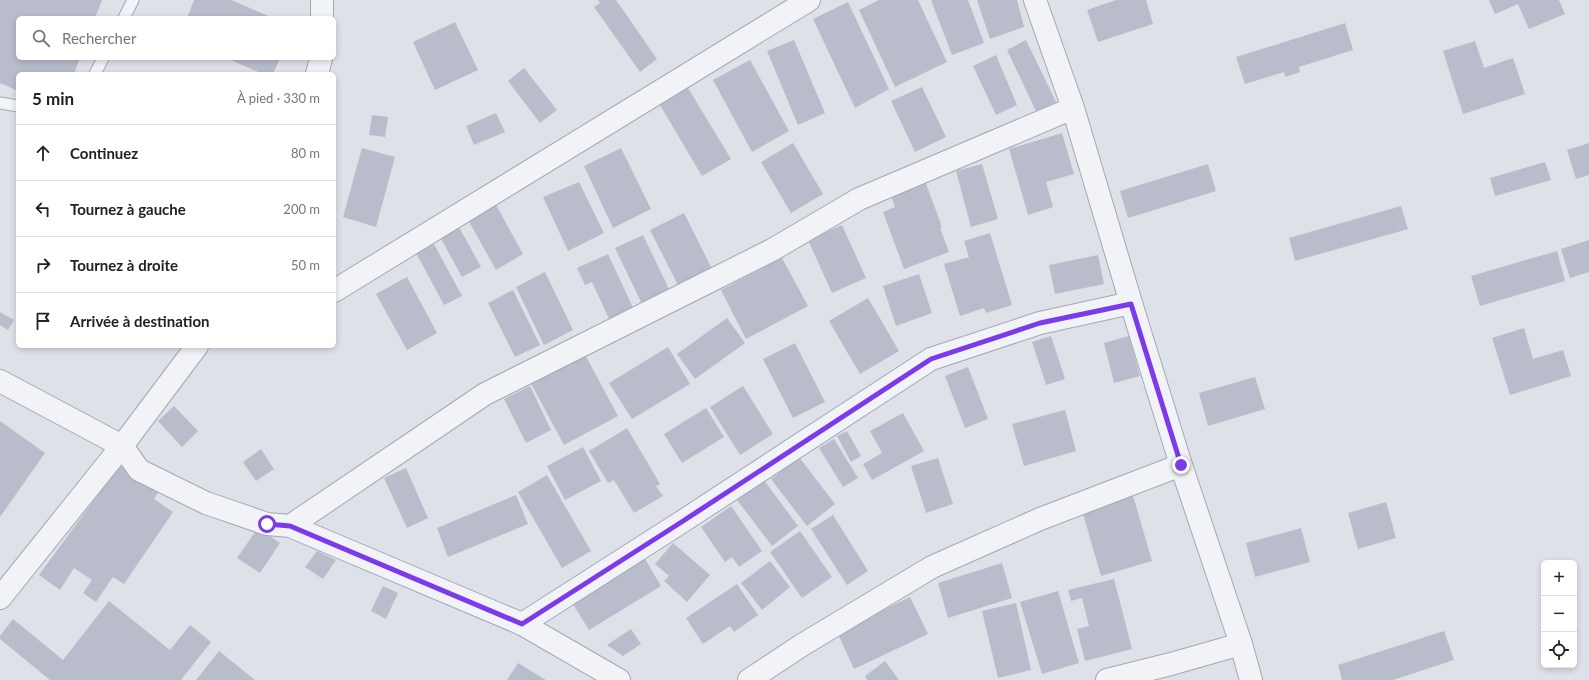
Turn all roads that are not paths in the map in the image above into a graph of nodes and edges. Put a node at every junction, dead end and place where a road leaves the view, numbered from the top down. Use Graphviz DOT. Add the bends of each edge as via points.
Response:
graph roads {
  1 [pos="133,0"];
  2 [pos="322,0"];
  3 [pos="809,0"];
  4 [pos="1035,0"];
  5 [pos="125,16"];
  6 [pos="322,16"];
  7 [pos="102,60"];
  8 [pos="320,60"];
  9 [pos="96,72"];
  10 [pos="318,72"];
  11 [pos="0,103"];
  12 [pos="16,106"];
  13 [pos="1073,108"];
  14 [pos="336,291"];
  15 [pos="1131,304"];
  16 [pos="196,348"];
  17 [pos="0,381"];
  18 [pos="122,446"];
  19 [pos="1181,465"];
  20 [pos="290,526"];
  21 [pos="0,598"];
  22 [pos="522,624"];
  23 [pos="1241,644"];
  24 [pos="619,680"];
  25 [pos="749,680"];
  26 [pos="1107,680"];
  27 [pos="1251,680"];
  1 -- 5 [label="lane"];
  2 -- 6 [label="street"];
  3 -- 14 [label="street"];
  4 -- 13 [label="street"];
  7 -- 9 [label="lane"];
  8 -- 10 [label="street"];
  11 -- 12 [label="lane"];
  13 -- 15 [label="street"];
  13 -- 20 [label="street" via="859,199 772,250 485,394"];
  15 -- 19 [label="street"];
  15 -- 22 [label="street" via="1040,323 931,359"];
  16 -- 18 [label="street"];
  17 -- 18 [label="street"];
  18 -- 20 [label="street" via="139,470 206,503 267,524"];
  18 -- 21 [label="street"];
  19 -- 23 [label="street"];
  19 -- 25 [label="street" via="1040,519 932,567"];
  20 -- 22 [label="street"];
  22 -- 24 [label="street"];
  23 -- 26 [label="street"];
  23 -- 27 [label="street"];
}
